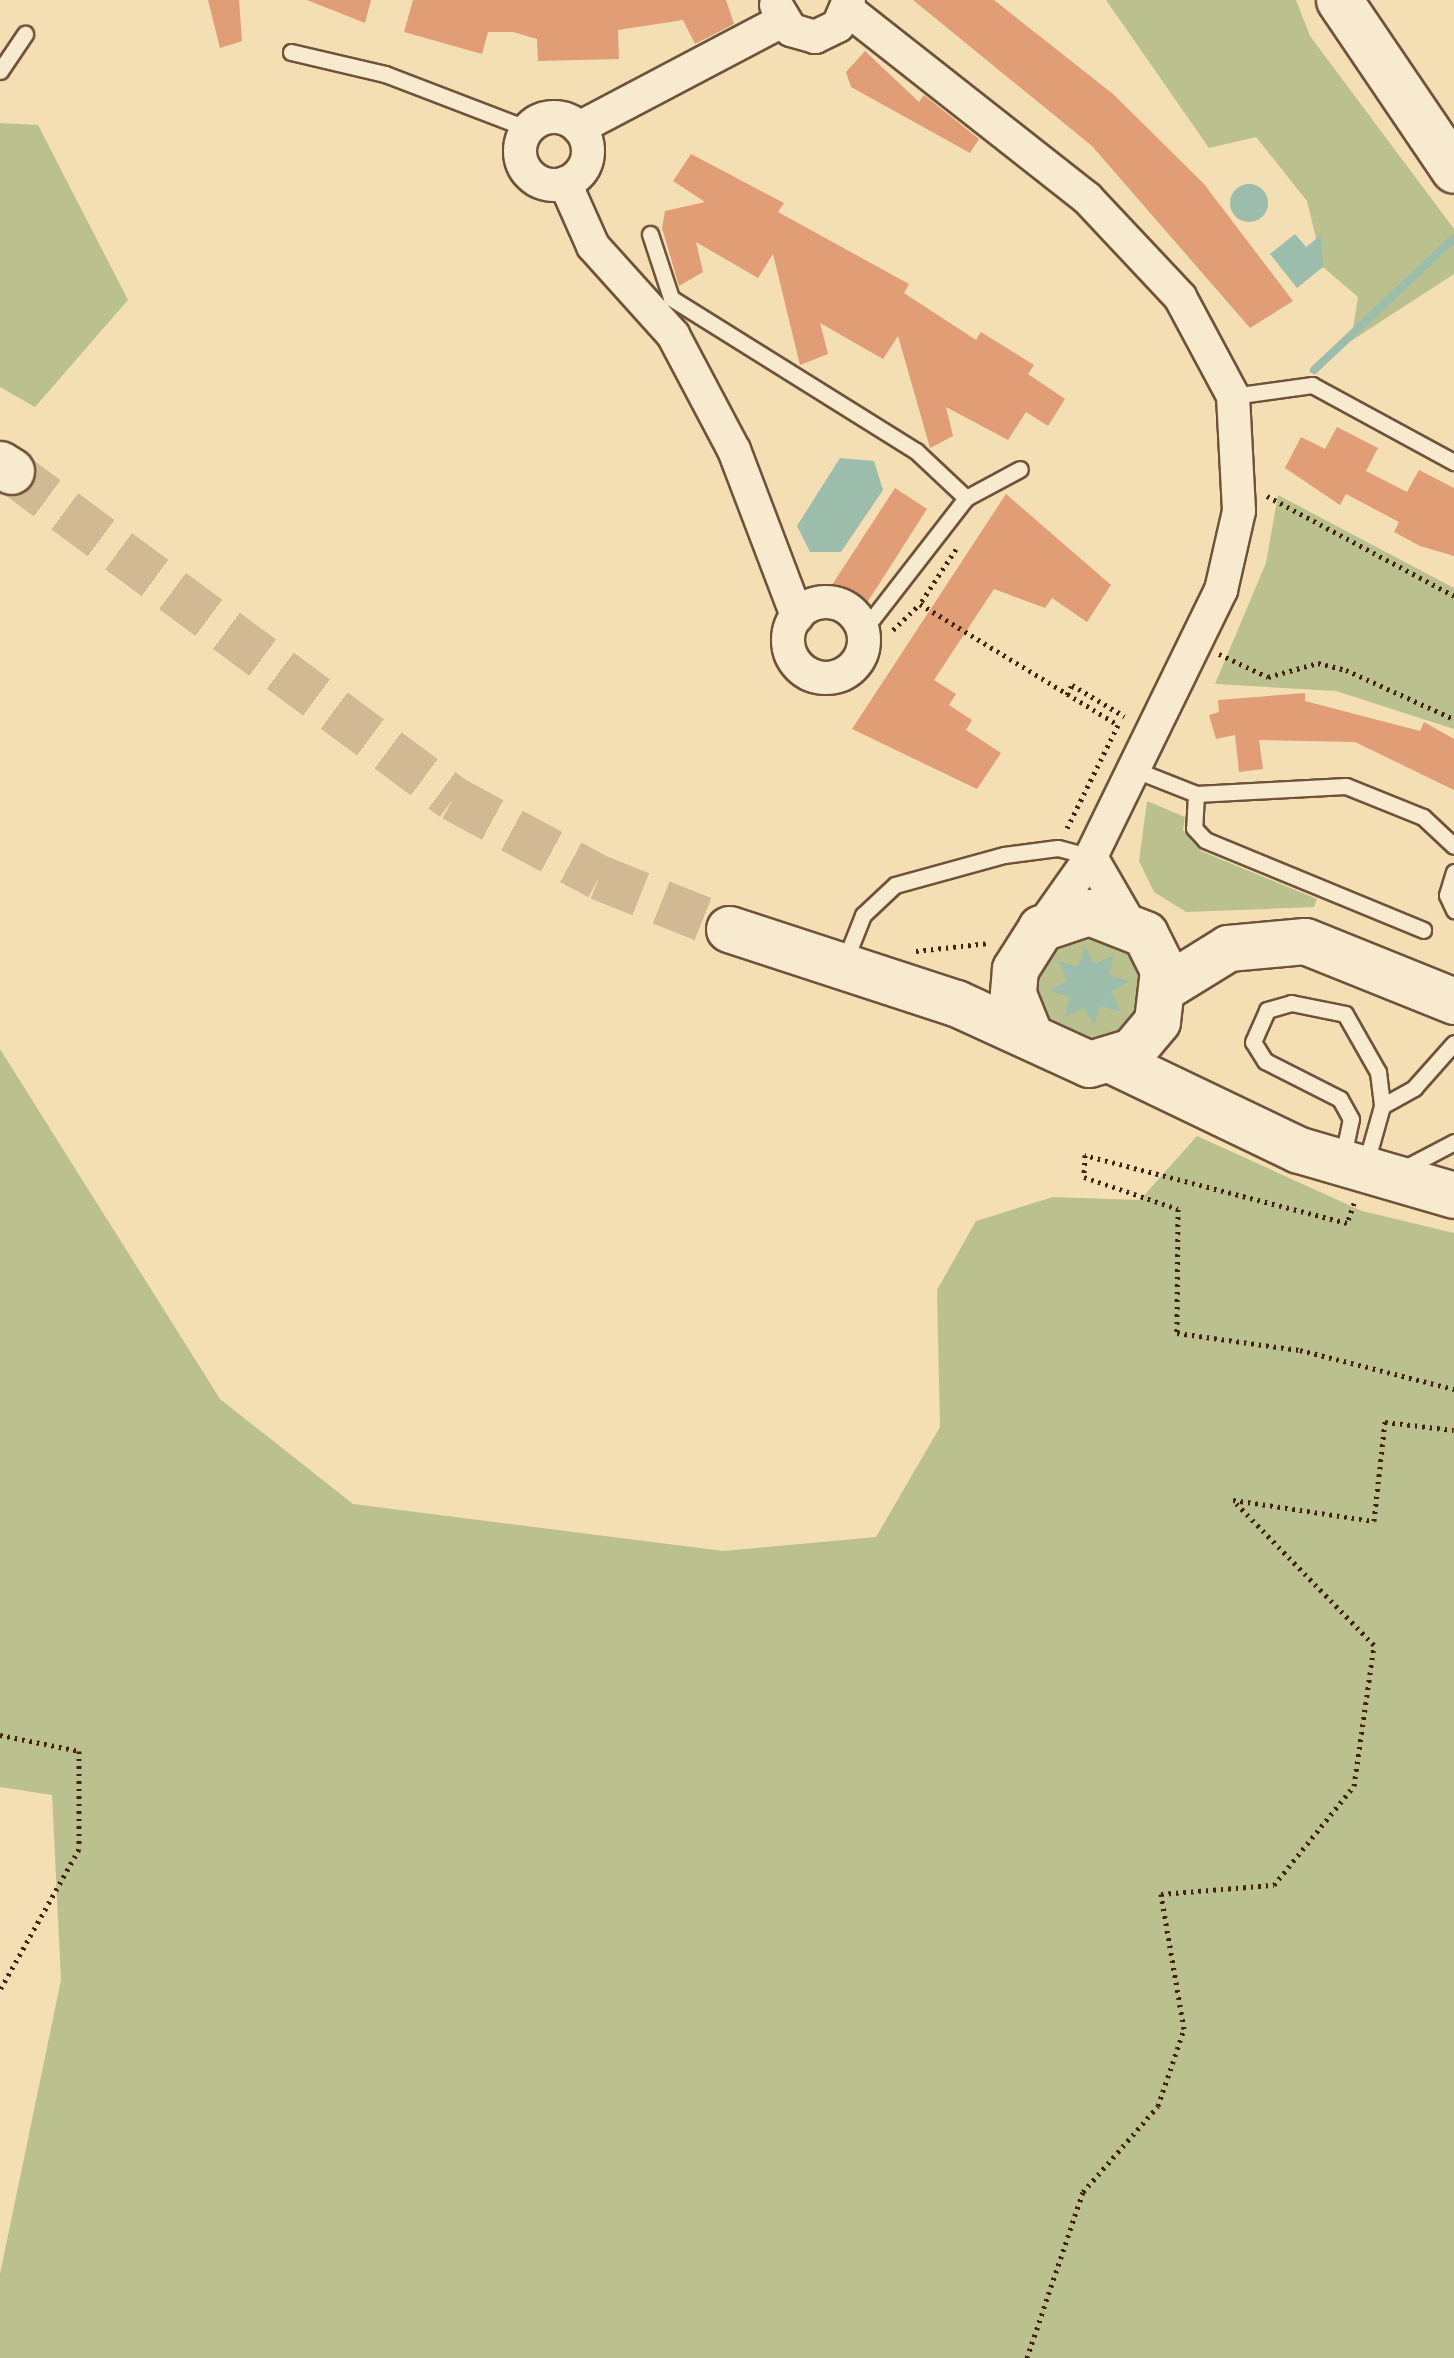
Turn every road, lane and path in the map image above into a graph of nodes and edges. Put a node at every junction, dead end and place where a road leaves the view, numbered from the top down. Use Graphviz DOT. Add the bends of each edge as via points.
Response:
graph roads {
  1 [pos="1339,0"];
  2 [pos="848,5"];
  3 [pos="778,11"];
  4 [pos="25,34"];
  5 [pos="291,52"];
  6 [pos="0,71"];
  7 [pos="578,128"];
  8 [pos="528,129"];
  9 [pos="1454,170"];
  10 [pos="565,184"];
  11 [pos="650,234"];
  12 [pos="1233,396"];
  13 [pos="1454,462"];
  14 [pos="1020,469"];
  15 [pos="1240,479"];
  16 [pos="966,498"];
  17 [pos="1454,596"];
  18 [pos="796,616"];
  19 [pos="863,632"];
  20 [pos="1218,654"];
  21 [pos="1067,696"];
  22 [pos="1124,716"];
  23 [pos="1454,719"];
  24 [pos="1118,725"];
  25 [pos="1131,768"];
  26 [pos="1196,794"];
  27 [pos="1454,846"];
  28 [pos="1091,857"];
  29 [pos="1454,872"];
  30 [pos="1454,910"];
  31 [pos="1136,927"];
  32 [pos="1041,928"];
  33 [pos="729,929"];
  34 [pos="1423,930"];
  35 [pos="1228,948"];
  36 [pos="842,967"];
  37 [pos="1015,969"];
  38 [pos="1164,996"];
  39 [pos="1454,1001"];
  40 [pos="1030,1036"];
  41 [pos="1454,1042"];
  42 [pos="1111,1060"];
  43 [pos="1382,1106"];
  44 [pos="1217,1107"];
  45 [pos="1454,1142"];
  46 [pos="1367,1167"];
  47 [pos="1454,1194"];
  48 [pos="1454,1390"];
  49 [pos="1454,1430"];
  50 [pos="0,1735"];
  51 [pos="0,1990"];
  52 [pos="1026,2358"];
  1 -- 9 [label="street"];
  2 -- 3 [label="street" via="815,37"];
  2 -- 12 [label="street" via="1087,198 1180,297"];
  3 -- 7 [label="street"];
  4 -- 6 [label="lane"];
  5 -- 8 [label="lane" via="385,74"];
  7 -- 8 [label="street" via="547,118"];
  7 -- 10 [label="street" via="587,160"];
  8 -- 10 [label="street" via="520,150 526,171"];
  10 -- 18 [label="street" via="594,246 673,334 734,450"];
  11 -- 16 [label="lane" via="671,298 916,451"];
  12 -- 13 [label="lane" via="1272,384 1322,388"];
  12 -- 15 [label="street"];
  14 -- 16 [label="lane"];
  15 -- 17 [label="path"];
  15 -- 25 [label="street" via="1220,590"];
  16 -- 19 [label="lane"];
  16 -- 21 [label="path" via="974,521 920,604"];
  18 -- 19 [label="street" via="828,602 850,611"];
  18 -- 19 [label="street" via="789,651 814,676 850,670"];
  20 -- 23 [label="path" via="1268,677 1332,666"];
  21 -- 22 [label="path" via="1072,685"];
  21 -- 24 [label="path"];
  25 -- 26 [label="lane"];
  25 -- 28 [label="street"];
  26 -- 27 [label="lane" via="1346,786 1423,817"];
  26 -- 34 [label="lane" via="1194,828 1205,840"];
  28 -- 31 [label="street"];
  28 -- 32 [label="street"];
  28 -- 36 [label="lane" via="1058,848 1004,854 895,886 862,914"];
  29 -- 30 [label="lane" via="1447,895"];
  31 -- 32 [label="street" via="1089,912"];
  31 -- 35 [label="street"];
  31 -- 38 [label="street"];
  32 -- 37 [label="street"];
  33 -- 36 [label="street"];
  35 -- 38 [label="street"];
  35 -- 39 [label="street" via="1304,941"];
  36 -- 37 [label="street" via="948,977"];
  36 -- 40 [label="street"];
  37 -- 40 [label="street" via="1015,1006"];
  38 -- 42 [label="street" via="1148,1036"];
  38 -- 44 [label="street"];
  40 -- 42 [label="street" via="1067,1061"];
  41 -- 43 [label="lane" via="1414,1088"];
  42 -- 44 [label="street"];
  43 -- 46 [label="lane"];
  43 -- 46 [label="lane" via="1371,1055 1345,1014 1291,1003 1256,1025 1265,1061 1340,1099"];
  44 -- 46 [label="street" via="1285,1144"];
  45 -- 46 [label="lane"];
  46 -- 47 [label="street"];
  46 -- 48 [label="path" via="1347,1223 1085,1154 1084,1177 1178,1209 1177,1333 1300,1350"];
  49 -- 52 [label="path" via="1385,1422 1374,1521 1234,1500 1374,1645 1354,1786 1274,1885 1160,1894 1184,2028 1158,2106 1083,2192"];
  50 -- 51 [label="path" via="79,1751 79,1850"];
}
